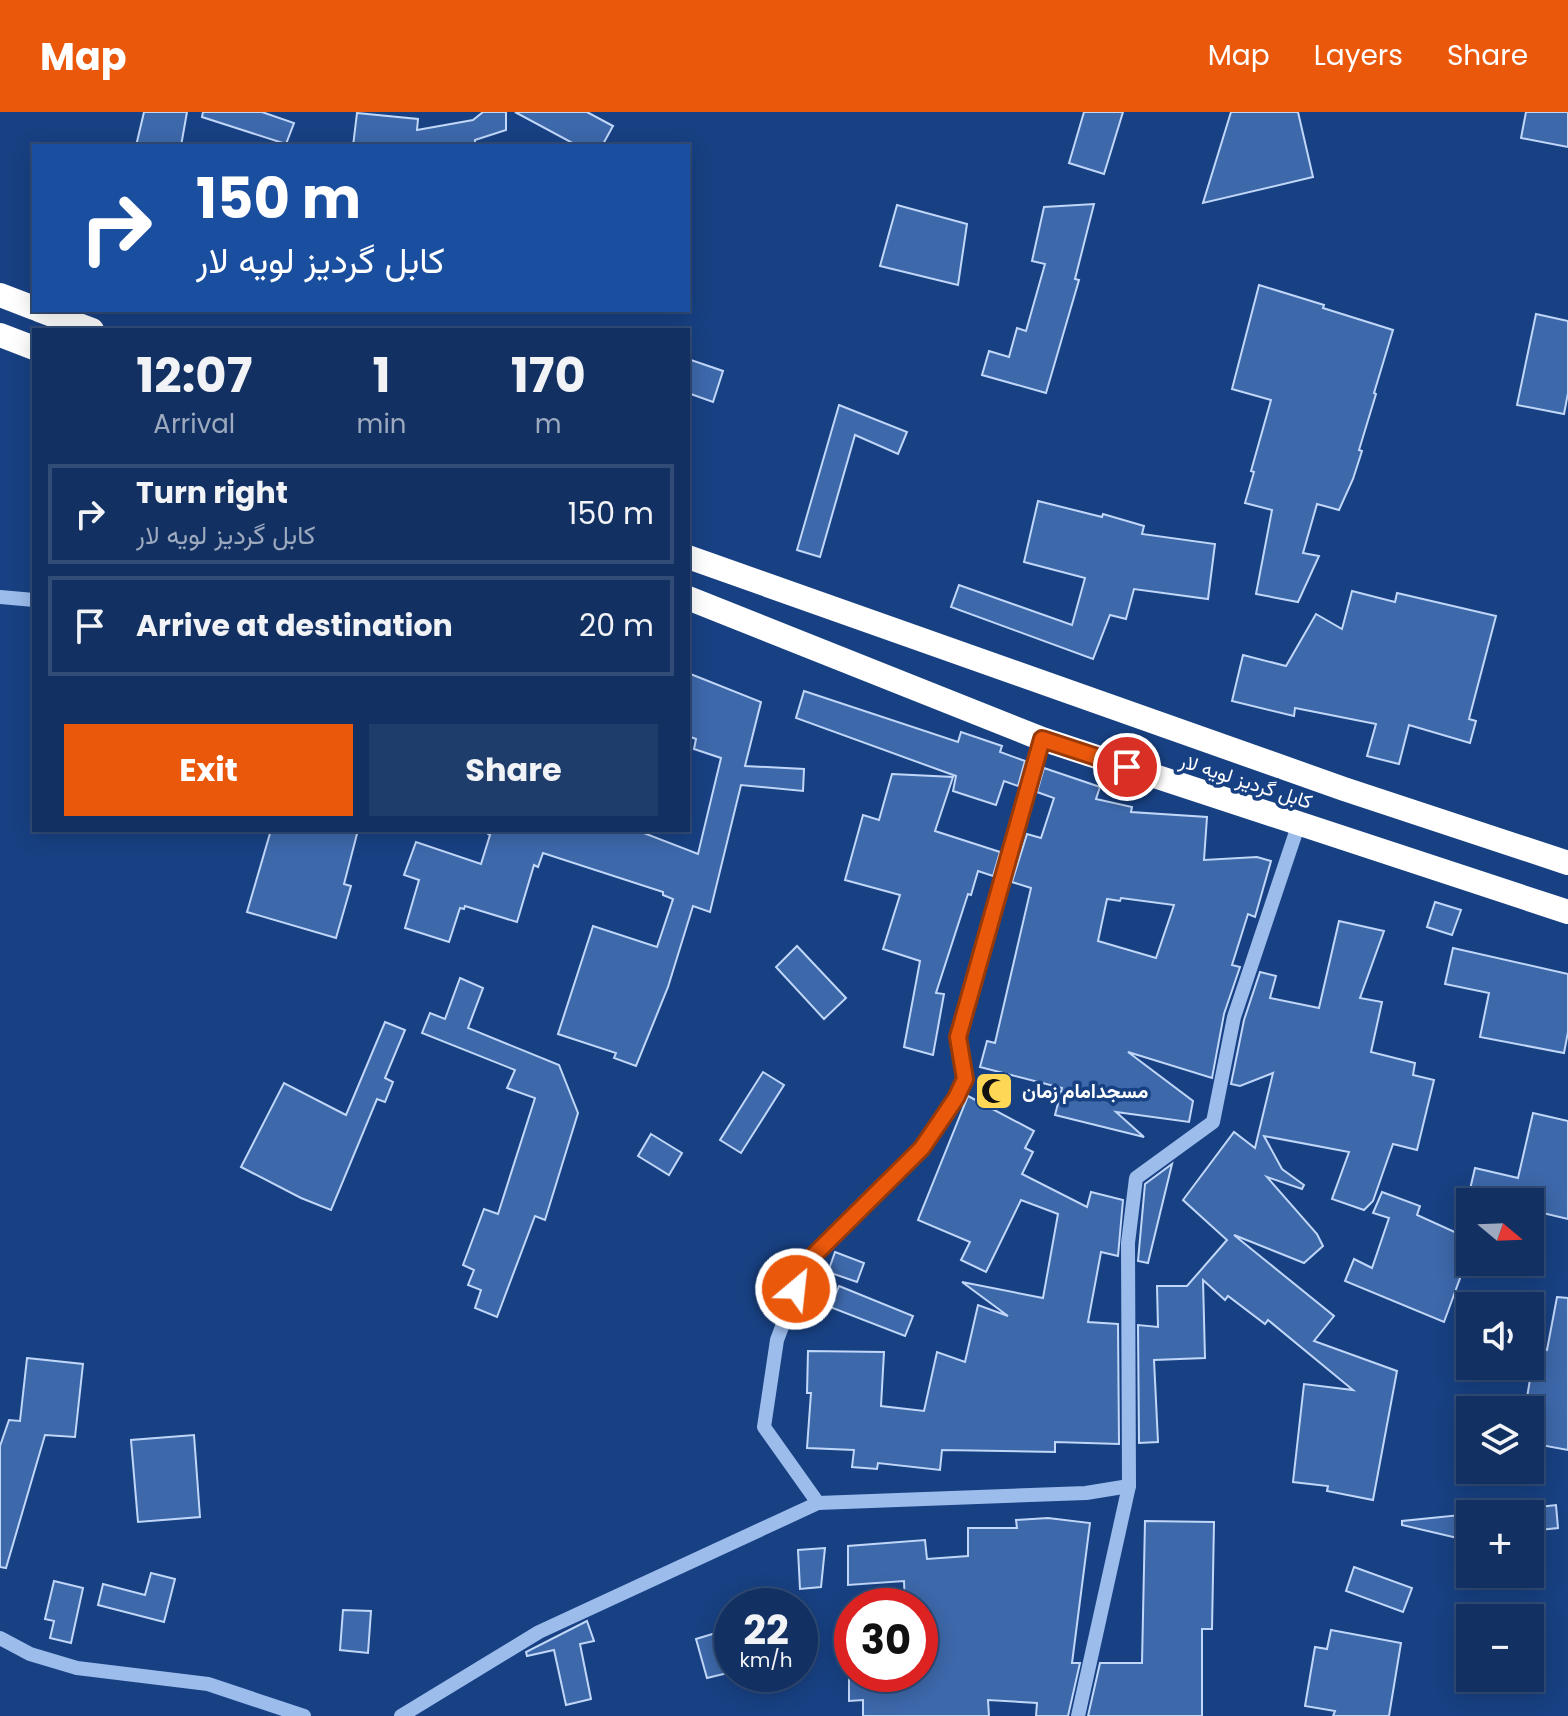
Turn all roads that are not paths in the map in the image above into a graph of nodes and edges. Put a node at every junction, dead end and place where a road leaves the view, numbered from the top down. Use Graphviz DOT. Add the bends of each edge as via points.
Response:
graph roads {
  1 [pos="0,295"];
  2 [pos="32,307"];
  3 [pos="44,312"];
  4 [pos="87,328"];
  5 [pos="0,335"];
  6 [pos="32,347"];
  7 [pos="690,558"];
  8 [pos="0,597"];
  9 [pos="690,599"];
  10 [pos="32,600"];
  11 [pos="1042,739"];
  12 [pos="1299,823"];
  13 [pos="1568,863"];
  14 [pos="1568,912"];
  15 [pos="1129,1486"];
  16 [pos="818,1503"];
  17 [pos="0,1638"];
  18 [pos="304,1716"];
  19 [pos="401,1716"];
  20 [pos="1078,1716"];
  1 -- 2 [label="highway"];
  3 -- 4 [label="highway"];
  5 -- 6 [label="highway"];
  7 -- 13 [label="highway, کابل گردیز لویه لار"];
  8 -- 10 [label="street"];
  9 -- 11 [label="highway, کابل گردیز لویه لار"];
  11 -- 12 [label="highway, کابل گردیز لویه لار"];
  11 -- 16 [label="street" via="958,1037 965,1079 922,1148 806,1263 777,1340 764,1427"];
  12 -- 14 [label="highway, کابل گردیز لویه لار"];
  12 -- 15 [label="street" via="1234,1017 1213,1122 1136,1178 1128,1243"];
  15 -- 16 [label="street" via="1086,1493"];
  15 -- 20 [label="street"];
  16 -- 19 [label="street" via="539,1632"];
  17 -- 18 [label="street" via="30,1654 77,1668 208,1684"];
}
